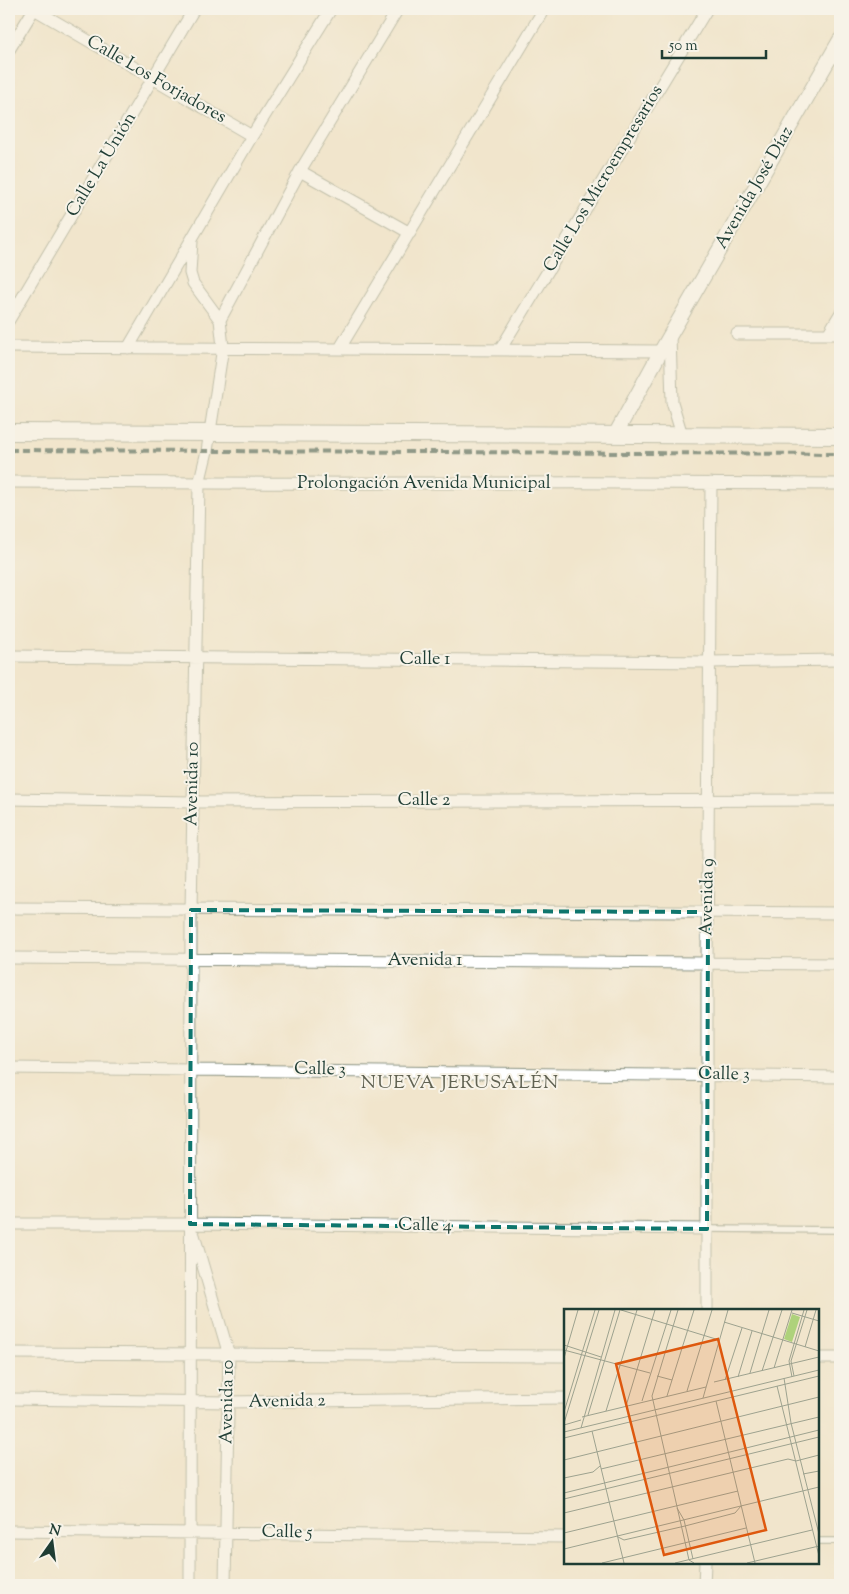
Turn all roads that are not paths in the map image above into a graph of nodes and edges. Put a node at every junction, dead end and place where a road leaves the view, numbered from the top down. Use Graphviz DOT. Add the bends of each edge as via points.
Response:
graph roads {
  1 [pos="34,9"];
  2 [pos="194,9"];
  3 [pos="331,9"];
  4 [pos="398,9"];
  5 [pos="544,9"];
  6 [pos="707,9"];
  7 [pos="840,40"];
  8 [pos="9,50"];
  9 [pos="153,78"];
  10 [pos="252,136"];
  11 [pos="300,171"];
  12 [pos="410,233"];
  13 [pos="192,239"];
  14 [pos="840,314"];
  15 [pos="9,320"];
  16 [pos="220,320"];
  17 [pos="737,334"];
  18 [pos="828,334"];
  19 [pos="840,334"];
  20 [pos="670,335"];
  21 [pos="9,347"];
  22 [pos="223,347"];
  23 [pos="128,348"];
  24 [pos="340,348"];
  25 [pos="500,350"];
  26 [pos="661,351"];
  27 [pos="9,432"];
  28 [pos="209,433"];
  29 [pos="615,435"];
  30 [pos="682,435"];
  31 [pos="840,436"];
  32 [pos="9,482"];
  33 [pos="711,483"];
  34 [pos="199,484"];
  35 [pos="840,484"];
  36 [pos="9,656"];
  37 [pos="196,658"];
  38 [pos="840,660"];
  39 [pos="710,662"];
  40 [pos="9,799"];
  41 [pos="709,800"];
  42 [pos="840,800"];
  43 [pos="193,802"];
  44 [pos="9,908"];
  45 [pos="191,910"];
  46 [pos="708,912"];
  47 [pos="840,913"];
  48 [pos="9,958"];
  49 [pos="191,959"];
  50 [pos="708,963"];
  51 [pos="840,964"];
  52 [pos="9,1068"];
  53 [pos="190,1068"];
  54 [pos="707,1075"];
  55 [pos="840,1077"];
  56 [pos="9,1224"];
  57 [pos="190,1224"];
  58 [pos="707,1229"];
  59 [pos="840,1230"];
  60 [pos="707,1309"];
  61 [pos="9,1353"];
  62 [pos="190,1354"];
  63 [pos="229,1354"];
  64 [pos="564,1356"];
  65 [pos="819,1358"];
  66 [pos="840,1358"];
  67 [pos="564,1398"];
  68 [pos="9,1399"];
  69 [pos="190,1402"];
  70 [pos="228,1402"];
  71 [pos="9,1531"];
  72 [pos="189,1532"];
  73 [pos="225,1532"];
  74 [pos="564,1537"];
  75 [pos="819,1541"];
  76 [pos="840,1541"];
  77 [pos="705,1564"];
  78 [pos="190,1585"];
  79 [pos="225,1585"];
  80 [pos="704,1585"];
  1 -- 8 [label="street"];
  1 -- 9 [label="street, Calle Los Forjadores"];
  2 -- 9 [label="street, Calle La Unión"];
  3 -- 10 [label="street"];
  4 -- 11 [label="street"];
  5 -- 12 [label="street"];
  6 -- 25 [label="street, Calle Los Microempresarios"];
  7 -- 20 [label="street, Avenida José Díaz"];
  9 -- 10 [label="street, Calle Los Forjadores"];
  9 -- 15 [label="street, Calle La Unión"];
  10 -- 13 [label="street"];
  11 -- 12 [label="street"];
  11 -- 16 [label="street"];
  12 -- 24 [label="street"];
  13 -- 16 [label="street" via="190,273 193,283"];
  13 -- 23 [label="street"];
  14 -- 18 [label="street"];
  16 -- 22 [label="street, Avenida 10"];
  17 -- 18 [label="street"];
  18 -- 19 [label="street"];
  20 -- 26 [label="street, Avenida José Díaz"];
  20 -- 30 [label="street" via="672,402"];
  21 -- 23 [label="street"];
  22 -- 23 [label="street"];
  22 -- 24 [label="street"];
  22 -- 28 [label="street, Avenida 10"];
  24 -- 25 [label="street"];
  25 -- 26 [label="street"];
  26 -- 29 [label="street, Avenida José Díaz"];
  27 -- 28 [label="main road"];
  28 -- 29 [label="main road"];
  28 -- 34 [label="street, Avenida 10"];
  29 -- 30 [label="main road"];
  30 -- 31 [label="main road"];
  32 -- 34 [label="street, Prolongación Avenida Municipal"];
  33 -- 34 [label="street, Prolongación Avenida Municipal"];
  33 -- 35 [label="street, Prolongación Avenida Municipal"];
  33 -- 39 [label="street, Avenida 9"];
  34 -- 37 [label="street, Avenida 10"];
  36 -- 37 [label="street, Calle 1"];
  37 -- 39 [label="street, Calle 1"];
  37 -- 43 [label="street, Avenida 10"];
  38 -- 39 [label="street, Calle 1"];
  39 -- 41 [label="street, Avenida 9"];
  40 -- 43 [label="street, Calle 2"];
  41 -- 42 [label="street, Calle 2"];
  41 -- 43 [label="street, Calle 2"];
  41 -- 46 [label="street, Avenida 9"];
  43 -- 45 [label="street, Avenida 10"];
  44 -- 45 [label="street"];
  45 -- 46 [label="street"];
  45 -- 49 [label="street, Avenida 10"];
  46 -- 47 [label="street"];
  46 -- 50 [label="street, Avenida 9"];
  48 -- 49 [label="street, Avenida 1"];
  49 -- 50 [label="street, Avenida 1"];
  49 -- 53 [label="street, Avenida 10"];
  50 -- 51 [label="street, Avenida 1"];
  50 -- 54 [label="street, Avenida 9"];
  52 -- 53 [label="street, Calle 3"];
  53 -- 54 [label="street, Calle 3"];
  53 -- 57 [label="street, Avenida 10"];
  54 -- 55 [label="street, Calle 3"];
  54 -- 58 [label="street, Avenida 9"];
  56 -- 57 [label="street, Calle 4"];
  57 -- 58 [label="street, Calle 4"];
  57 -- 62 [label="street, Avenida 10"];
  57 -- 63 [label="street, Avenida 10"];
  58 -- 59 [label="lane, Calle 4"];
  58 -- 60 [label="street, Avenida 9"];
  61 -- 62 [label="street"];
  62 -- 63 [label="street"];
  62 -- 69 [label="street, Avenida 10"];
  63 -- 64 [label="street"];
  63 -- 70 [label="street, Avenida 10"];
  65 -- 66 [label="street"];
  67 -- 70 [label="street, Avenida 2"];
  68 -- 69 [label="street, Avenida 2"];
  69 -- 70 [label="street, Avenida 2"];
  69 -- 72 [label="street, Avenida 10"];
  70 -- 73 [label="street, Avenida 10"];
  71 -- 72 [label="street, Calle 5"];
  72 -- 73 [label="street, Calle 5"];
  72 -- 78 [label="street, Avenida 10"];
  73 -- 74 [label="street, Calle 5"];
  73 -- 79 [label="street, Avenida 10"];
  75 -- 76 [label="lane"];
  77 -- 80 [label="street"];
}
